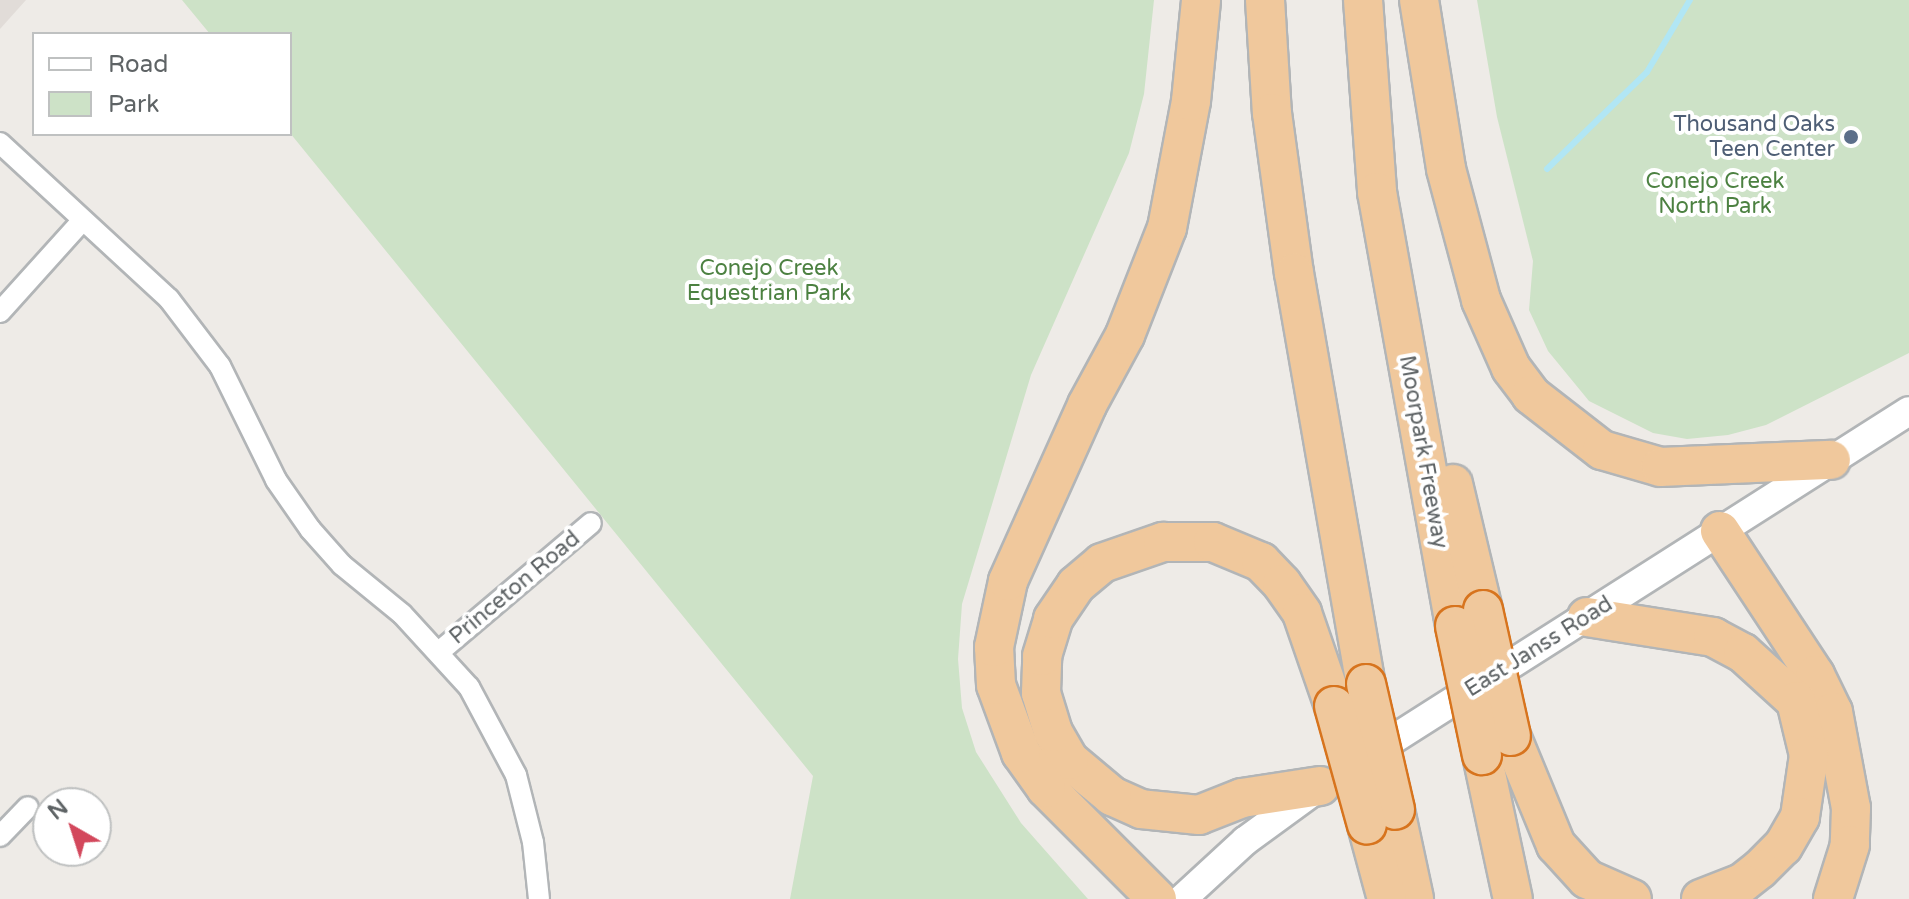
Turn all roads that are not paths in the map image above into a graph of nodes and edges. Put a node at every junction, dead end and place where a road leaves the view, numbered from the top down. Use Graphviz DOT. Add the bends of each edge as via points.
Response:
graph roads {
  1 [pos="1201,0"];
  2 [pos="1265,0"];
  3 [pos="1363,0"];
  4 [pos="1419,0"];
  5 [pos="0,143"];
  6 [pos="82,221"];
  7 [pos="0,312"];
  8 [pos="1909,411"];
  9 [pos="1831,460"];
  10 [pos="591,523"];
  11 [pos="1720,531"];
  12 [pos="1587,617"];
  13 [pos="439,652"];
  14 [pos="1496,746"];
  15 [pos="1320,786"];
  16 [pos="28,807"];
  17 [pos="1381,818"];
  18 [pos="0,836"];
  19 [pos="539,899"];
  20 [pos="1157,899"];
  21 [pos="1182,899"];
  22 [pos="1387,899"];
  23 [pos="1414,899"];
  24 [pos="1513,899"];
  25 [pos="1632,899"];
  26 [pos="1701,899"];
  27 [pos="1833,899"];
  1 -- 20 [label="highway" via="1191,101 1167,228 1125,335 1087,405 1008,581 994,647 996,685 1021,753 1046,788"];
  2 -- 17 [label="highway, bridge" via="1272,113 1294,273 1366,684"];
  3 -- 14 [label="highway, Moorpark Freeway, bridge" via="1377,192"];
  4 -- 9 [label="highway" via="1446,169 1481,300 1511,368 1531,395 1602,450 1661,467"];
  5 -- 6 [label="street"];
  6 -- 7 [label="street"];
  6 -- 13 [label="street" via="169,299 200,336 276,480 310,529"];
  8 -- 9 [label="main road, East Janss Road"];
  9 -- 11 [label="main road, East Janss Road"];
  10 -- 13 [label="street, Princeton Road"];
  11 -- 12 [label="main road, East Janss Road"];
  11 -- 27 [label="highway" via="1815,675 1833,712 1851,808 1850,845"];
  12 -- 15 [label="main road, East Janss Road"];
  12 -- 26 [label="highway" via="1713,637 1743,653 1796,701 1809,755 1800,817 1760,869 1742,883"];
  13 -- 19 [label="street" via="469,687 516,775 533,842"];
  14 -- 24 [label="highway, Moorpark Freeway"];
  14 -- 25 [label="highway" via="1563,854 1587,879"];
  15 -- 17 [label="highway, bridge" via="1242,798 1199,815 1141,809 1112,796 1069,760 1041,693 1042,656 1053,619 1076,585 1102,563 1163,542 1213,542 1261,562 1282,584 1307,626"];
  15 -- 21 [label="main road, East Janss Road" via="1245,841"];
  16 -- 18 [label="street"];
  17 -- 22 [label="highway"];
  17 -- 23 [label="highway"];
}
